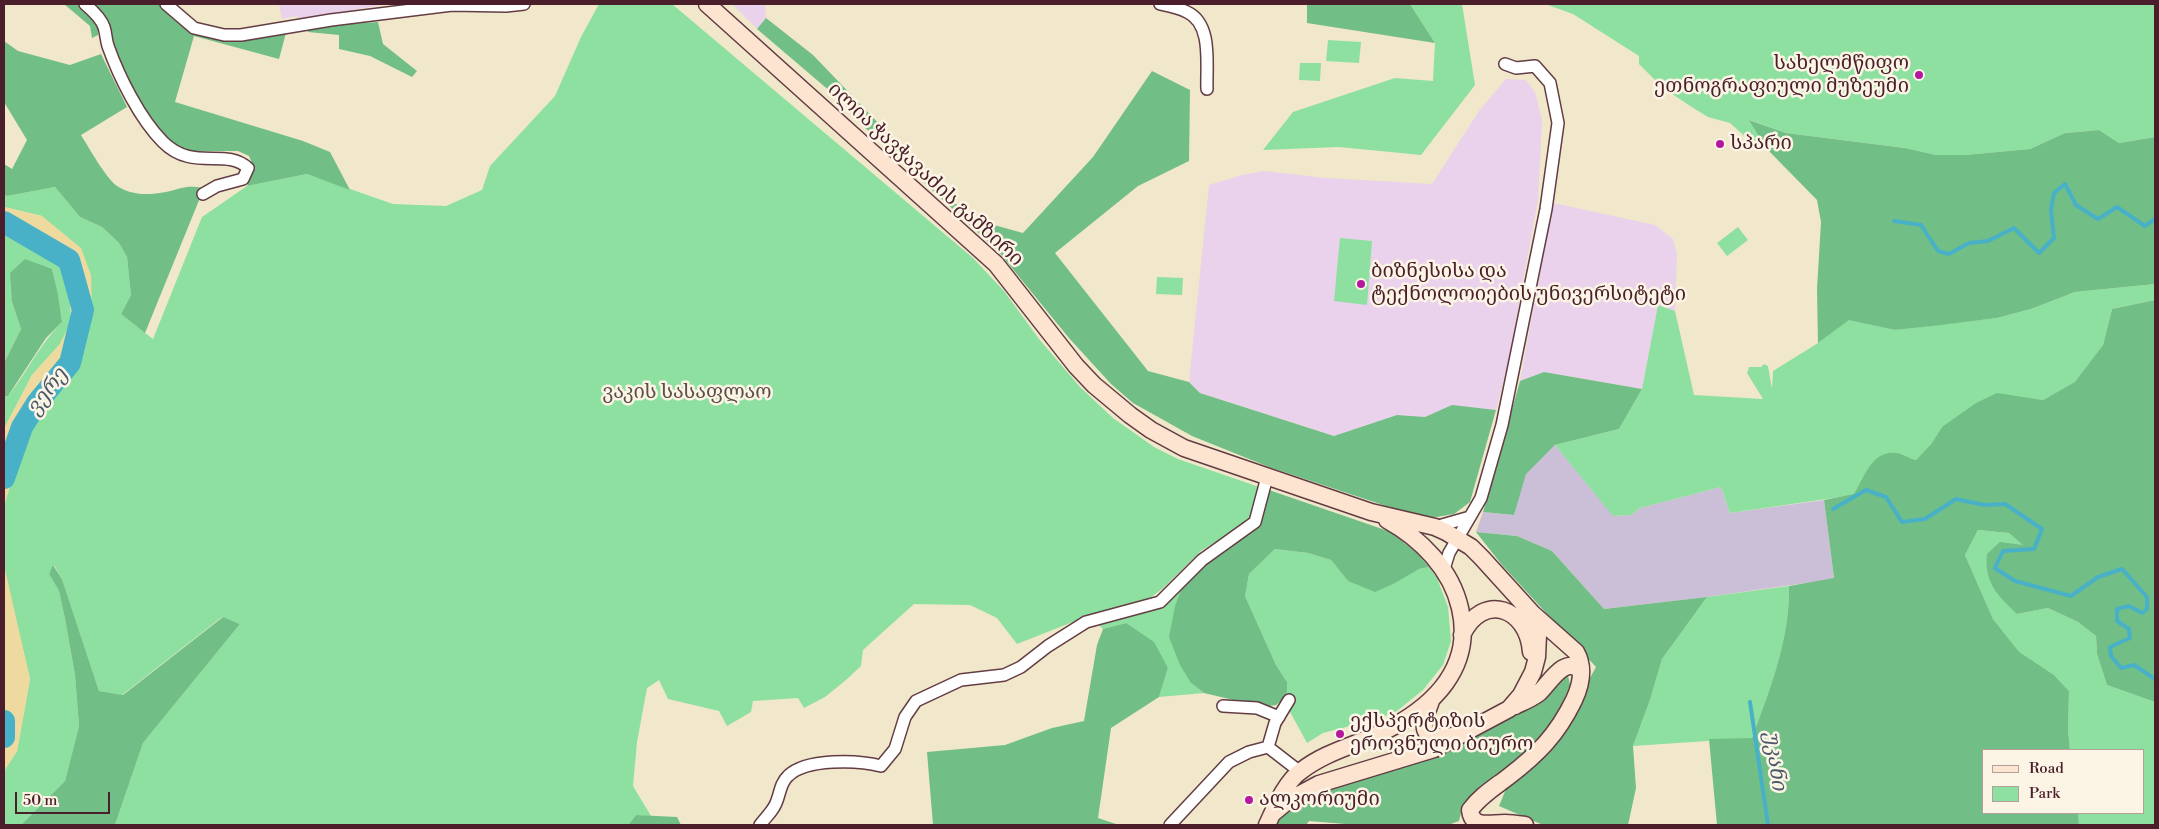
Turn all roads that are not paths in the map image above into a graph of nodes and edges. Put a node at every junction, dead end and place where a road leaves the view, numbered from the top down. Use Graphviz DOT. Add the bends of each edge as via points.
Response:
graph roads {
  1 [pos="85,4"];
  2 [pos="166,4"];
  3 [pos="524,4"];
  4 [pos="707,4"];
  5 [pos="1160,4"];
  6 [pos="402,7"];
  7 [pos="1505,64"];
  8 [pos="1207,89"];
  9 [pos="203,194"];
  10 [pos="1268,477"];
  11 [pos="1371,512"];
  12 [pos="1470,517"];
  13 [pos="1435,527"];
  14 [pos="1458,538"];
  15 [pos="1444,570"];
  16 [pos="1531,612"];
  17 [pos="1462,635"];
  18 [pos="1581,671"];
  19 [pos="1533,672"];
  20 [pos="1289,700"];
  21 [pos="1431,701"];
  22 [pos="1223,706"];
  23 [pos="1509,709"];
  24 [pos="1279,717"];
  25 [pos="1458,736"];
  26 [pos="1268,747"];
  27 [pos="1299,771"];
  28 [pos="1270,820"];
  29 [pos="760,825"];
  30 [pos="1170,825"];
  31 [pos="1525,825"];
  1 -- 9 [label="street" via="104,26 107,45 126,89 162,142 177,154 194,159 241,161 248,168 243,180 217,186"];
  2 -- 6 [label="street" via="194,28 224,35 241,35"];
  3 -- 6 [label="street"];
  4 -- 10 [label="main road, ილია ჭავჭავაძის გამზირი" via="996,264 1076,366 1116,404 1150,430 1178,445"];
  5 -- 8 [label="street" via="1188,12 1199,21 1205,35"];
  7 -- 12 [label="street" via="1516,68 1536,66 1550,83 1558,123 1550,190 1507,402 1481,498"];
  10 -- 11 [label="main road, ილია ჭავჭავაძის გამზირი"];
  10 -- 29 [label="street" via="1255,522 1202,560 1160,602 1086,622 1021,667 1004,674 961,680 916,701 905,717 895,749 881,766 824,763 801,767 787,776 775,806"];
  11 -- 13 [label="main road"];
  11 -- 15 [label="main road" via="1408,533"];
  12 -- 13 [label="street"];
  12 -- 14 [label="street"];
  13 -- 14 [label="main road"];
  14 -- 15 [label="street"];
  14 -- 16 [label="main road" via="1497,572"];
  15 -- 17 [label="main road" via="1458,601"];
  16 -- 18 [label="main road" via="1576,652"];
  16 -- 19 [label="main road" via="1538,645"];
  17 -- 19 [label="main road" via="1467,624 1479,613 1492,608 1506,611 1522,624 1528,635"];
  17 -- 21 [label="main road" via="1454,671"];
  18 -- 23 [label="main road" via="1571,666 1562,669 1540,692"];
  18 -- 31 [label="main road" via="1578,693 1557,732 1543,748 1481,797 1470,810 1471,818 1481,825"];
  19 -- 23 [label="main road"];
  20 -- 24 [label="street"];
  21 -- 25 [label="main road" via="1424,720 1425,731 1434,738"];
  21 -- 27 [label="main road" via="1384,731"];
  22 -- 24 [label="street" via="1257,708"];
  23 -- 25 [label="main road"];
  24 -- 26 [label="street"];
  25 -- 28 [label="main road" via="1414,757 1319,784 1289,800"];
  26 -- 27 [label="street"];
  26 -- 30 [label="street" via="1229,762"];
  27 -- 28 [label="main road"];
}
